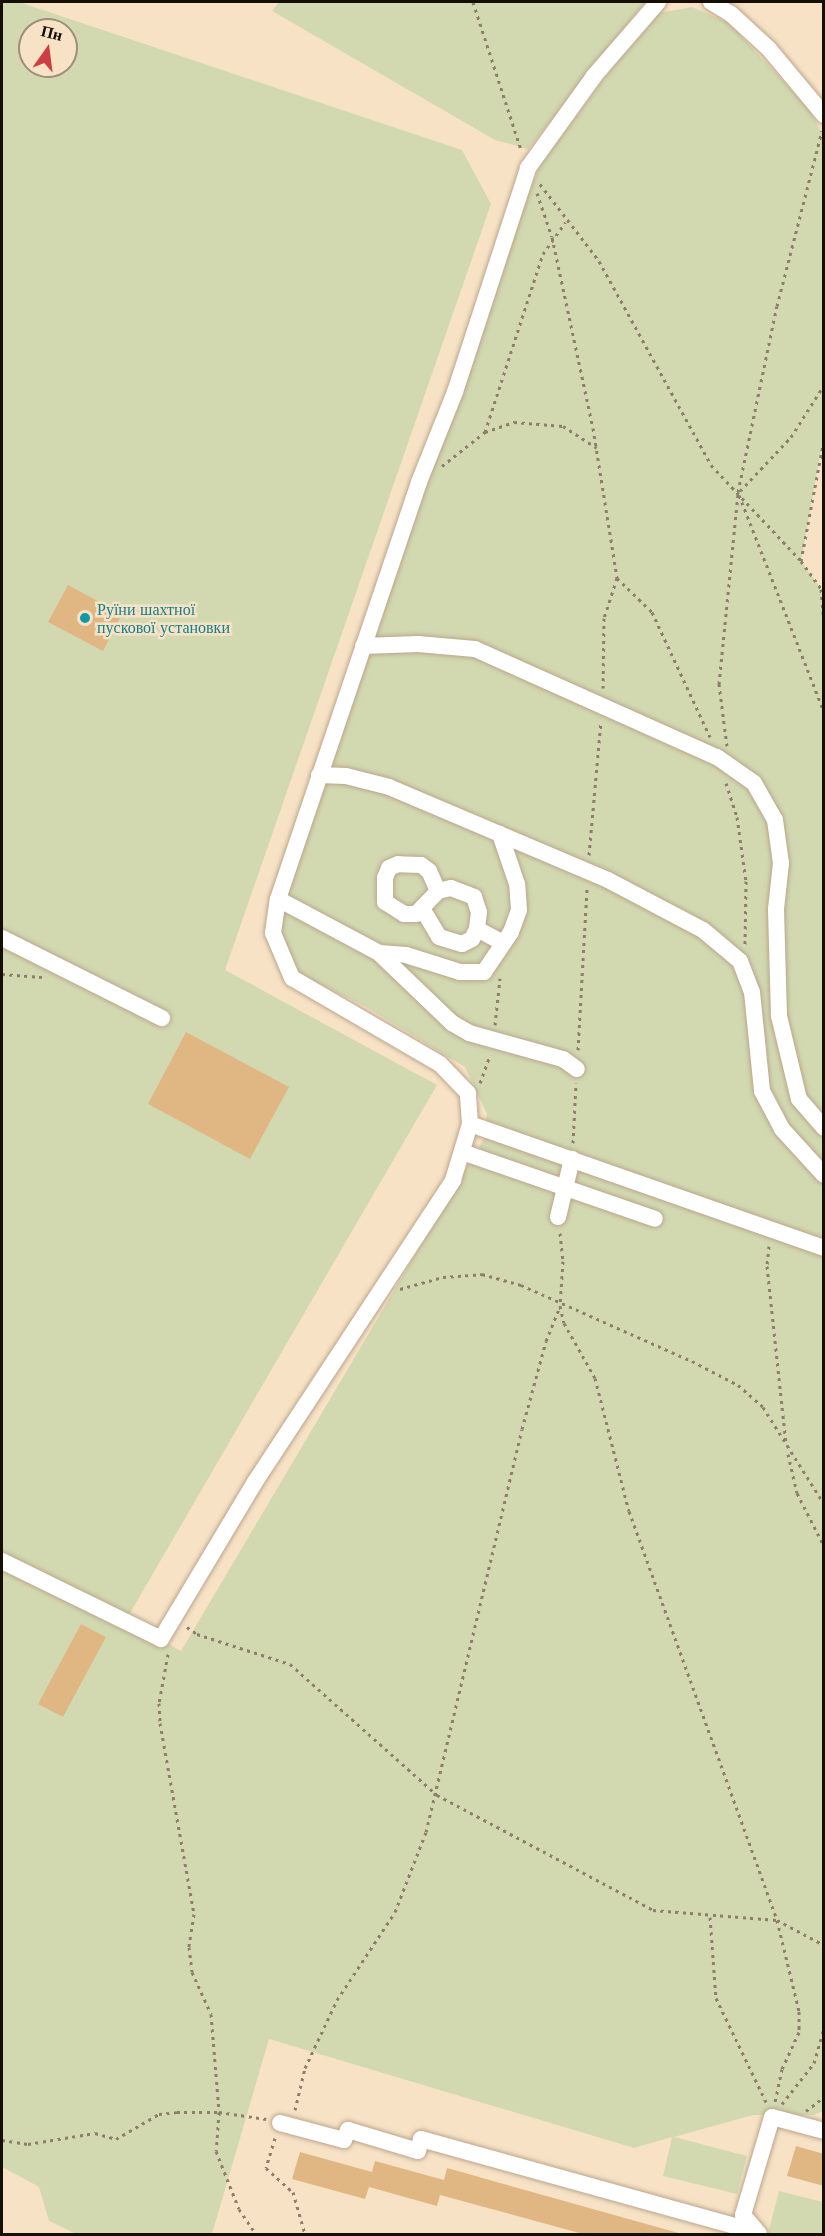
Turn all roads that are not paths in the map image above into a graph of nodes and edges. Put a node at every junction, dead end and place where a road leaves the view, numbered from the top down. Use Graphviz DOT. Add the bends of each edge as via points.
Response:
graph roads {
  1 [pos="658,2"];
  2 [pos="711,2"];
  3 [pos="824,115"];
  4 [pos="363,646"];
  5 [pos="319,775"];
  6 [pos="500,834"];
  7 [pos="438,891"];
  8 [pos="278,899"];
  9 [pos="423,910"];
  10 [pos="477,929"];
  11 [pos="2,938"];
  12 [pos="503,943"];
  13 [pos="379,953"];
  14 [pos="162,1018"];
  15 [pos="577,1069"];
  16 [pos="470,1124"];
  17 [pos="824,1128"];
  18 [pos="462,1152"];
  19 [pos="572,1160"];
  20 [pos="824,1175"];
  21 [pos="567,1188"];
  22 [pos="558,1216"];
  23 [pos="655,1219"];
  24 [pos="824,1248"];
  25 [pos="2,1561"];
  26 [pos="286,2124"];
  27 [pos="824,2131"];
  28 [pos="758,2234"];
  1 -- 4 [label="lane" via="526,164 455,392 419,482"];
  2 -- 3 [label="lane" via="769,49"];
  4 -- 5 [label="lane"];
  4 -- 17 [label="lane" via="418,644 475,649 603,704 730,766 754,783 774,820 781,863 776,909 779,1016 799,1099"];
  5 -- 6 [label="lane" via="346,776 389,787"];
  5 -- 8 [label="lane"];
  6 -- 12 [label="lane" via="517,884 519,910"];
  6 -- 20 [label="lane" via="588,872 703,930 740,961 752,992 762,1091 782,1129"];
  7 -- 9 [label="lane"];
  7 -- 9 [label="lane" via="429,871 421,865 398,864 389,868 385,902 404,914"];
  7 -- 10 [label="lane" via="451,888 474,897 479,912"];
  8 -- 13 [label="lane"];
  8 -- 16 [label="lane" via="273,933 292,978 440,1064 468,1093"];
  9 -- 10 [label="lane" via="430,928 444,939 462,944 472,939"];
  10 -- 12 [label="lane"];
  11 -- 14 [label="lane"];
  12 -- 13 [label="lane" via="484,972 460,972 406,955"];
  13 -- 15 [label="lane" via="452,1023 469,1033 563,1059"];
  16 -- 18 [label="lane"];
  16 -- 19 [label="lane"];
  18 -- 21 [label="lane"];
  18 -- 25 [label="lane" via="453,1180 255,1482 161,1639"];
  19 -- 21 [label="lane"];
  19 -- 24 [label="lane"];
  21 -- 22 [label="lane"];
  21 -- 23 [label="lane"];
  26 -- 28 [label="lane" via="344,2140 348,2130 418,2151 421,2139"];
  27 -- 28 [label="lane" via="772,2117 743,2216"];
}
